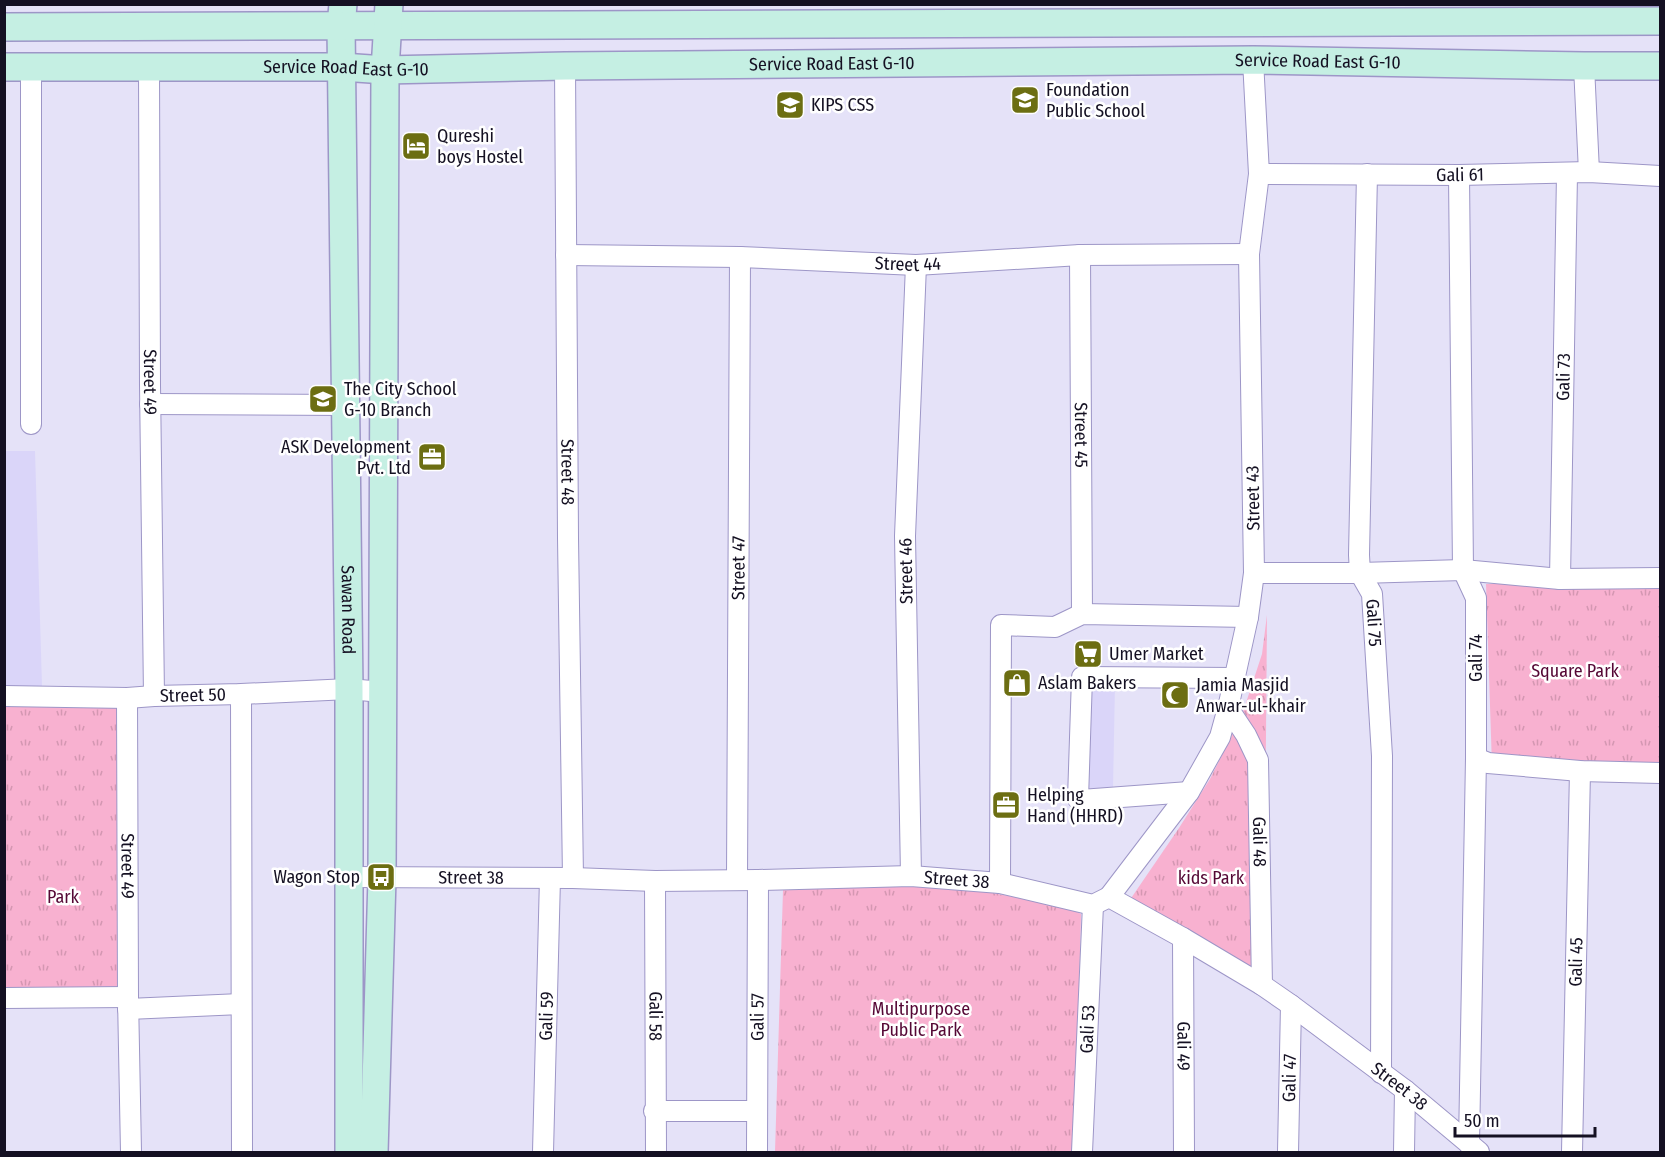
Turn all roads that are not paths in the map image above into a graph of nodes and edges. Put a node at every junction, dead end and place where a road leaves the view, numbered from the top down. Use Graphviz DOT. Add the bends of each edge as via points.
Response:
graph roads {
  1 [pos="388,14"];
  2 [pos="342,15"];
  3 [pos="1660,21"];
  4 [pos="4,27"];
  5 [pos="1253,60"];
  6 [pos="565,66"];
  7 [pos="1584,66"];
  8 [pos="1660,66"];
  9 [pos="18,67"];
  10 [pos="149,67"];
  11 [pos="342,68"];
  12 [pos="385,70"];
  13 [pos="1589,172"];
  14 [pos="1259,174"];
  15 [pos="1367,174"];
  16 [pos="1567,174"];
  17 [pos="1459,175"];
  18 [pos="1660,176"];
  19 [pos="1249,254"];
  20 [pos="566,255"];
  21 [pos="1080,255"];
  22 [pos="740,257"];
  23 [pos="916,265"];
  24 [pos="150,404"];
  25 [pos="346,405"];
  26 [pos="31,424"];
  27 [pos="1463,570"];
  28 [pos="1254,573"];
  29 [pos="1360,573"];
  30 [pos="1660,578"];
  31 [pos="1560,579"];
  32 [pos="1082,615"];
  33 [pos="1248,616"];
  34 [pos="1234,678"];
  35 [pos="349,689"];
  36 [pos="382,692"];
  37 [pos="241,694"];
  38 [pos="4,696"];
  39 [pos="154,696"];
  40 [pos="127,698"];
  41 [pos="1228,708"];
  42 [pos="1476,758"];
  43 [pos="1580,771"];
  44 [pos="1660,773"];
  45 [pos="1189,792"];
  46 [pos="911,876"];
  47 [pos="349,877"];
  48 [pos="382,878"];
  49 [pos="550,878"];
  50 [pos="573,878"];
  51 [pos="737,880"];
  52 [pos="758,880"];
  53 [pos="655,881"];
  54 [pos="1000,884"];
  55 [pos="1101,901"];
  56 [pos="1184,938"];
  57 [pos="1262,985"];
  58 [pos="4,998"];
  59 [pos="128,1003"];
  60 [pos="241,1004"];
  61 [pos="1292,1005"];
  62 [pos="1381,1072"];
  63 [pos="1405,1090"];
  64 [pos="654,1111"];
  65 [pos="756,1111"];
  66 [pos="1474,1148"];
  67 [pos="131,1152"];
  68 [pos="242,1152"];
  69 [pos="349,1152"];
  70 [pos="374,1152"];
  71 [pos="543,1152"];
  72 [pos="656,1152"];
  73 [pos="758,1152"];
  74 [pos="1082,1152"];
  75 [pos="1184,1152"];
  76 [pos="1288,1152"];
  77 [pos="1404,1152"];
  78 [pos="1572,1152"];
  1 -- 2 [label="main road"];
  1 -- 3 [label="main road"];
  1 -- 12 [label="main road, Sawan Road"];
  2 -- 4 [label="main road"];
  2 -- 11 [label="main road, Sawan Road"];
  5 -- 6 [label="main road, Service Road East G-10"];
  5 -- 7 [label="main road, Service Road East G-10"];
  5 -- 14 [label="street, Street 43"];
  6 -- 12 [label="main road, Service Road East G-10"];
  6 -- 20 [label="street, Street 48"];
  7 -- 8 [label="main road, Service Road East G-10"];
  7 -- 13 [label="street"];
  9 -- 10 [label="main road, Service Road East G-10"];
  9 -- 26 [label="street"];
  10 -- 11 [label="main road, Service Road East G-10"];
  10 -- 24 [label="street, Street 49"];
  11 -- 12 [label="main road, Service Road East G-10"];
  11 -- 25 [label="main road, Sawan Road"];
  12 -- 36 [label="main road, Sawan Road"];
  13 -- 16 [label="street, Gali 61"];
  13 -- 18 [label="street, Gali 61"];
  14 -- 15 [label="street, Gali 61"];
  14 -- 19 [label="street, Street 43"];
  15 -- 17 [label="street, Gali 61"];
  15 -- 29 [label="street, Gali 75"];
  16 -- 17 [label="street, Gali 61"];
  16 -- 31 [label="street, Gali 73"];
  17 -- 27 [label="street, Gali 74"];
  19 -- 21 [label="street, Street 44"];
  19 -- 28 [label="street, Street 43"];
  20 -- 22 [label="street, Street 44"];
  20 -- 50 [label="street, Street 48"];
  21 -- 23 [label="street, Street 44"];
  21 -- 32 [label="street, Street 45"];
  22 -- 23 [label="street, Street 44"];
  22 -- 51 [label="street, Street 47"];
  23 -- 46 [label="street, Street 46" via="905,536"];
  24 -- 25 [label="street"];
  24 -- 39 [label="street, Street 49"];
  25 -- 35 [label="main road, Sawan Road"];
  27 -- 29 [label="street"];
  27 -- 31 [label="street"];
  27 -- 42 [label="street, Gali 74" via="1476,598"];
  28 -- 29 [label="street"];
  28 -- 33 [label="street, Street 43"];
  29 -- 62 [label="street, Gali 75" via="1372,594 1382,756"];
  30 -- 31 [label="street"];
  32 -- 33 [label="street"];
  32 -- 54 [label="street" via="1055,627 1001,625"];
  33 -- 34 [label="street, Street 43"];
  34 -- 41 [label="street, Street 43"];
  34 -- 45 [label="street" via="1082,677 1078,799"];
  35 -- 36 [label="street, Street 50"];
  35 -- 37 [label="street, Street 50"];
  35 -- 47 [label="main road, Sawan Road"];
  36 -- 48 [label="main road, Sawan Road"];
  37 -- 39 [label="street, Street 50"];
  37 -- 60 [label="street"];
  38 -- 40 [label="street, Street 50"];
  39 -- 40 [label="street, Street 50"];
  40 -- 59 [label="street, Street 49"];
  41 -- 45 [label="street, Street 43" via="1220,737"];
  41 -- 57 [label="street, Gali 48" via="1258,760"];
  42 -- 43 [label="street" via="1488,763"];
  42 -- 66 [label="street, Gali 74"];
  43 -- 44 [label="street"];
  43 -- 78 [label="street, Gali 45"];
  45 -- 55 [label="street, Street 43"];
  46 -- 52 [label="street, Street 38"];
  46 -- 54 [label="street, Street 38"];
  47 -- 48 [label="street, Street 38"];
  47 -- 69 [label="main road, Sawan Road"];
  48 -- 49 [label="street, Street 38"];
  48 -- 70 [label="main road, Sawan Road"];
  49 -- 50 [label="street, Street 38"];
  49 -- 71 [label="street, Gali 59"];
  50 -- 53 [label="street, Street 38"];
  51 -- 52 [label="street, Street 38"];
  51 -- 53 [label="street, Street 38"];
  52 -- 65 [label="street, Gali 57"];
  53 -- 64 [label="street, Gali 58"];
  54 -- 55 [label="street, Street 38"];
  55 -- 56 [label="street, Street 38"];
  55 -- 74 [label="street, Gali 53"];
  56 -- 57 [label="street, Street 38"];
  56 -- 75 [label="street, Gali 49"];
  57 -- 61 [label="street, Street 38"];
  58 -- 59 [label="street"];
  59 -- 60 [label="street"];
  59 -- 67 [label="street, Street 49"];
  60 -- 68 [label="street"];
  61 -- 62 [label="street, Street 38"];
  61 -- 76 [label="street, Gali 47"];
  62 -- 63 [label="street, Street 38"];
  63 -- 66 [label="street, Street 38"];
  63 -- 77 [label="street"];
  64 -- 65 [label="street"];
  64 -- 72 [label="street, Gali 58"];
  65 -- 73 [label="street, Gali 57"];
}
